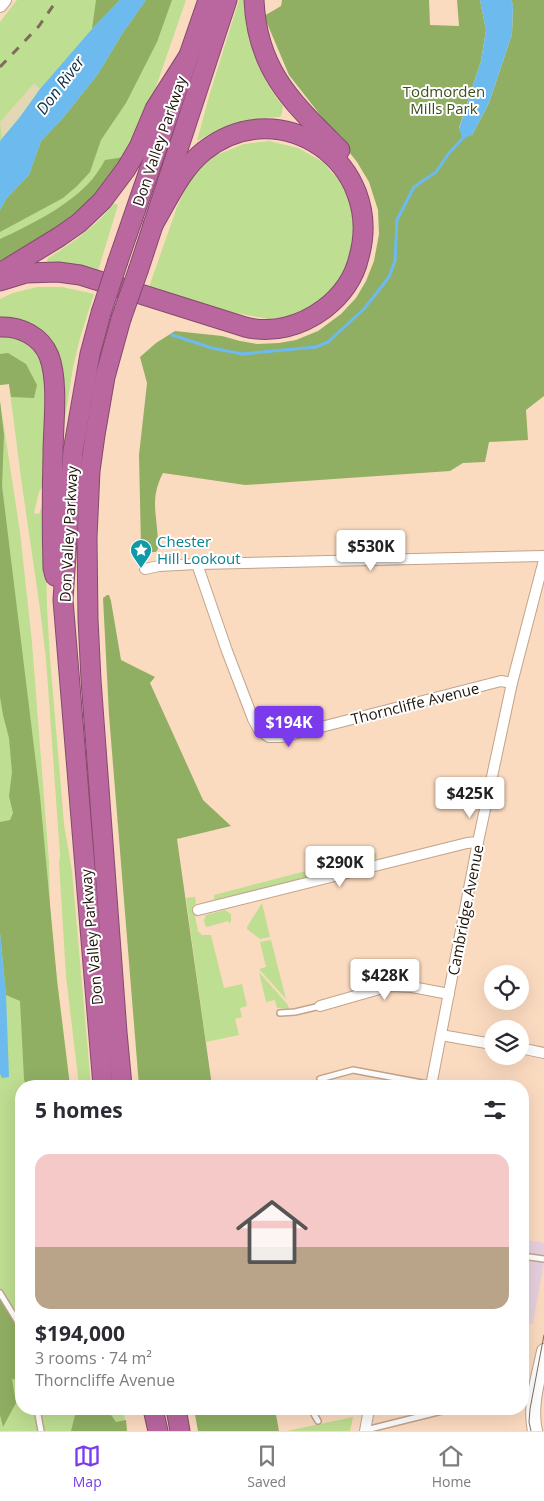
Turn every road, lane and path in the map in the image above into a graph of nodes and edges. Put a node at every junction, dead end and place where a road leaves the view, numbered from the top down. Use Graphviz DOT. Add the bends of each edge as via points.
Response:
graph roads {
  1 [pos="4,0"];
  2 [pos="208,0"];
  3 [pos="228,0"];
  4 [pos="254,0"];
  5 [pos="0,5"];
  6 [pos="188,58"];
  7 [pos="153,225"];
  8 [pos="0,273"];
  9 [pos="0,281"];
  10 [pos="0,290"];
  11 [pos="0,327"];
  12 [pos="544,558"];
  13 [pos="197,564"];
  14 [pos="145,569"];
  15 [pos="62,600"];
  16 [pos="512,684"];
  17 [pos="478,842"];
  18 [pos="198,910"];
  19 [pos="449,994"];
  20 [pos="320,1006"];
  21 [pos="280,1013"];
  22 [pos="441,1035"];
  23 [pos="484,1043"];
  24 [pos="529,1050"];
  25 [pos="544,1053"];
  26 [pos="320,1079"];
  27 [pos="102,1080"];
  28 [pos="121,1080"];
  29 [pos="404,1080"];
  30 [pos="435,1080"];
  31 [pos="529,1257"];
  32 [pos="544,1260"];
  33 [pos="0,1293"];
  34 [pos="15,1317"];
  35 [pos="544,1351"];
  36 [pos="542,1371"];
  37 [pos="38,1415"];
  38 [pos="154,1415"];
  39 [pos="177,1415"];
  40 [pos="314,1415"];
  41 [pos="368,1415"];
  42 [pos="427,1415"];
  43 [pos="318,1421"];
  44 [pos="41,1431"];
  45 [pos="158,1431"];
  46 [pos="180,1431"];
  47 [pos="365,1431"];
  48 [pos="535,1431"];
  1 -- 5 [label="main road"];
  2 -- 6 [label="highway, Don Valley Parkway"];
  3 -- 7 [label="highway, Don Valley Parkway"];
  4 -- 10 [label="highway" via="259,40 268,66 284,90 354,168 368,198 373,225 370,256 359,283 338,310 304,332 257,338 231,333 69,282 35,280"];
  6 -- 8 [label="highway" via="155,109 126,169 102,201 59,237"];
  6 -- 15 [label="highway, Don Valley Parkway, bridge" via="101,312 90,354 73,451"];
  7 -- 9 [label="highway" via="185,171 204,151 236,134 264,129 301,136 336,160 356,190 364,222 358,262 342,292 311,318 276,330 239,326 80,275 34,272"];
  7 -- 28 [label="highway, Don Valley Parkway, bridge" via="105,377 90,471 87,547 92,690"];
  11 -- 15 [label="highway" via="12,327 34,336 48,355 52,367 53,568"];
  12 -- 13 [label="street"];
  12 -- 16 [label="street, Cambridge Avenue"];
  13 -- 14 [label="street"];
  13 -- 16 [label="street, Thorncliffe Avenue" via="253,718 259,730 269,737 501,681"];
  15 -- 27 [label="highway, Don Valley Parkway"];
  16 -- 17 [label="street, Cambridge Avenue"];
  17 -- 18 [label="street"];
  17 -- 19 [label="street, Cambridge Avenue"];
  19 -- 20 [label="street" via="390,986"];
  19 -- 22 [label="street, Cambridge Avenue"];
  20 -- 21 [label="lane"];
  22 -- 23 [label="street"];
  22 -- 30 [label="street, Cambridge Avenue"];
  24 -- 25 [label="street"];
  26 -- 29 [label="lane" via="353,1070"];
  31 -- 32 [label="lane"];
  33 -- 34 [label="lane"];
  35 -- 36 [label="main road"];
  36 -- 48 [label="main road" via="534,1408"];
  37 -- 44 [label="lane"];
  38 -- 45 [label="highway"];
  39 -- 46 [label="highway"];
  40 -- 43 [label="lane"];
  41 -- 47 [label="street"];
  42 -- 47 [label="lane"];
}
